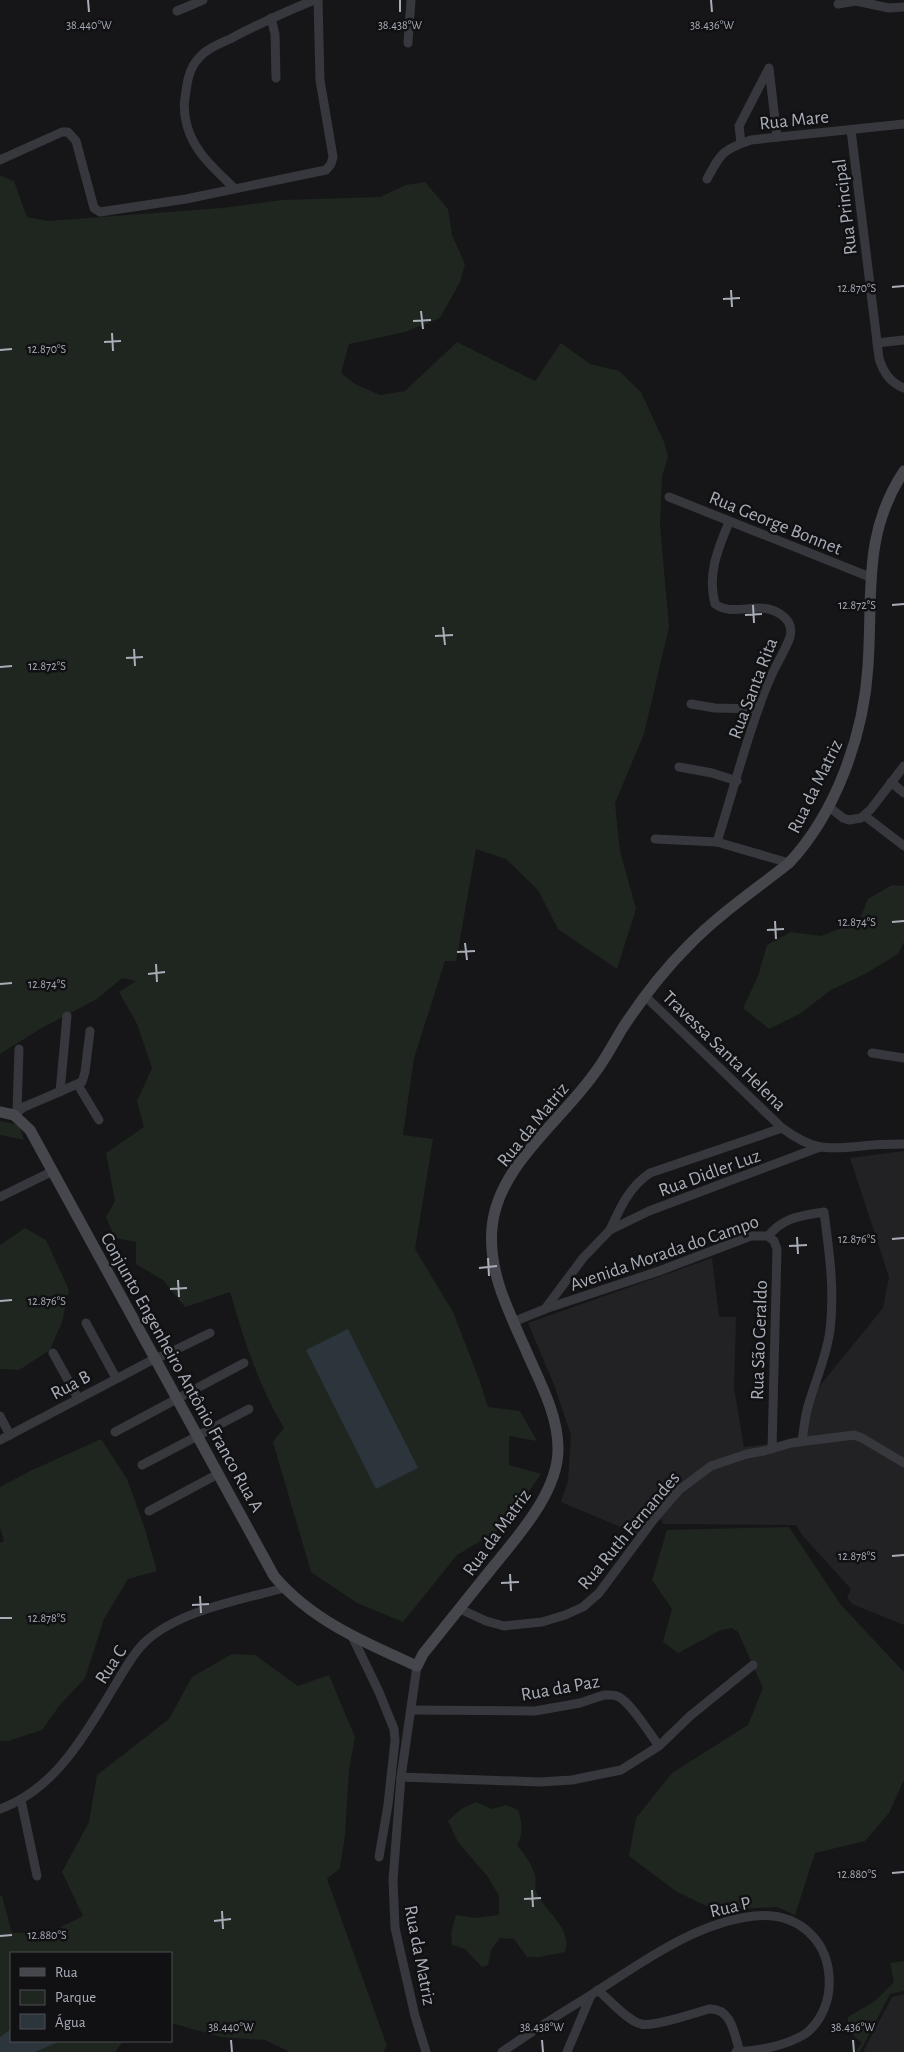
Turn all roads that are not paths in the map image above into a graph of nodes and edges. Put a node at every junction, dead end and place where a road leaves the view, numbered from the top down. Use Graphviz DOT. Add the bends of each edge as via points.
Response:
graph roads {
  1 [pos="203,0"];
  2 [pos="314,0"];
  3 [pos="318,0"];
  4 [pos="411,0"];
  5 [pos="838,4"];
  6 [pos="904,7"];
  7 [pos="177,11"];
  8 [pos="272,18"];
  9 [pos="408,43"];
  10 [pos="276,78"];
  11 [pos="904,124"];
  12 [pos="851,130"];
  13 [pos="777,137"];
  14 [pos="741,143"];
  15 [pos="0,160"];
  16 [pos="707,179"];
  17 [pos="234,188"];
  18 [pos="904,340"];
  19 [pos="877,343"];
  20 [pos="904,388"];
  21 [pos="904,471"];
  22 [pos="669,497"];
  23 [pos="729,522"];
  24 [pos="870,577"];
  25 [pos="690,704"];
  26 [pos="758,709"];
  27 [pos="904,766"];
  28 [pos="679,767"];
  29 [pos="737,780"];
  30 [pos="891,782"];
  31 [pos="904,793"];
  32 [pos="828,806"];
  33 [pos="865,816"];
  34 [pos="655,839"];
  35 [pos="716,842"];
  36 [pos="904,846"];
  37 [pos="788,863"];
  38 [pos="646,996"];
  39 [pos="66,1016"];
  40 [pos="90,1031"];
  41 [pos="19,1049"];
  42 [pos="872,1053"];
  43 [pos="904,1058"];
  44 [pos="78,1085"];
  45 [pos="60,1092"];
  46 [pos="0,1112"];
  47 [pos="15,1113"];
  48 [pos="98,1120"];
  49 [pos="782,1128"];
  50 [pos="904,1144"];
  51 [pos="820,1147"];
  52 [pos="53,1171"];
  53 [pos="18,1188"];
  54 [pos="0,1190"];
  55 [pos="0,1197"];
  56 [pos="610,1230"];
  57 [pos="768,1236"];
  58 [pos="545,1309"];
  59 [pos="514,1322"];
  60 [pos="86,1323"];
  61 [pos="210,1333"];
  62 [pos="53,1354"];
  63 [pos="156,1358"];
  64 [pos="244,1363"];
  65 [pos="116,1378"];
  66 [pos="78,1398"];
  67 [pos="178,1399"];
  68 [pos="249,1409"];
  69 [pos="0,1416"];
  70 [pos="115,1432"];
  71 [pos="10,1435"];
  72 [pos="198,1436"];
  73 [pos="0,1440"];
  74 [pos="802,1441"];
  75 [pos="772,1449"];
  76 [pos="904,1463"];
  77 [pos="142,1465"];
  78 [pos="218,1474"];
  79 [pos="149,1511"];
  80 [pos="284,1588"];
  81 [pos="460,1609"];
  82 [pos="352,1636"];
  83 [pos="753,1665"];
  84 [pos="417,1666"];
  85 [pos="411,1710"];
  86 [pos="659,1746"];
  87 [pos="401,1777"];
  88 [pos="21,1800"];
  89 [pos="0,1809"];
  90 [pos="379,1857"];
  91 [pos="36,1876"];
  92 [pos="594,1992"];
  93 [pos="426,2052"];
  94 [pos="502,2052"];
  95 [pos="567,2052"];
  96 [pos="736,2052"];
  97 [pos="740,2052"];
  1 -- 7 [label="street"];
  2 -- 8 [label="street"];
  3 -- 17 [label="street" via="320,80 332,164 318,173"];
  4 -- 9 [label="street"];
  5 -- 6 [label="street" via="856,1 888,8"];
  8 -- 10 [label="street"];
  8 -- 17 [label="street" via="208,50 195,63 187,79 184,103 191,138 200,153"];
  11 -- 12 [label="street, Rua Mare"];
  12 -- 13 [label="street, Rua Mare"];
  12 -- 19 [label="street, Rua Principal"];
  13 -- 14 [label="street, Rua Mare"];
  13 -- 14 [label="street" via="769,68 740,126"];
  14 -- 16 [label="street" via="721,154"];
  15 -- 17 [label="street" via="62,132 71,134 76,141 96,211 186,199"];
  18 -- 19 [label="street"];
  19 -- 20 [label="street, Rua Principal" via="882,369 889,379"];
  21 -- 24 [label="street, Rua da Matriz" via="885,503"];
  22 -- 23 [label="street, Rua George Bonnet"];
  23 -- 24 [label="street, Rua George Bonnet"];
  23 -- 26 [label="street, Rua Santa Rita" via="714,561 715,604 729,609 766,607 790,624 790,638"];
  24 -- 32 [label="street, Rua da Matriz" via="868,667 862,716 847,765"];
  25 -- 26 [label="street"];
  26 -- 29 [label="street, Rua Santa Rita"];
  27 -- 30 [label="street"];
  28 -- 29 [label="street"];
  29 -- 35 [label="street, Rua Santa Rita"];
  30 -- 31 [label="street"];
  30 -- 33 [label="street"];
  32 -- 33 [label="street" via="849,820"];
  32 -- 37 [label="street, Rua da Matriz" via="812,836"];
  33 -- 36 [label="street"];
  34 -- 35 [label="street"];
  35 -- 37 [label="street"];
  37 -- 38 [label="street, Rua da Matriz" via="689,944"];
  38 -- 49 [label="street, Travessa Santa Helena"];
  38 -- 59 [label="street, Rua da Matriz" via="595,1073 517,1165 496,1206 492,1226 493,1266"];
  39 -- 45 [label="street"];
  40 -- 44 [label="street" via="85,1072"];
  41 -- 47 [label="street"];
  42 -- 43 [label="street"];
  44 -- 45 [label="street"];
  44 -- 48 [label="street"];
  45 -- 47 [label="street"];
  46 -- 47 [label="street"];
  47 -- 52 [label="street, Conjunto Engenheiro Antônio Franco Rua A" via="30,1130"];
  49 -- 51 [label="street, Travessa Santa Helena" via="805,1143"];
  49 -- 56 [label="street, Rua Didler Luz" via="650,1172 629,1193"];
  50 -- 51 [label="street"];
  51 -- 56 [label="street, Rua Didler Luz" via="649,1211"];
  52 -- 53 [label="street"];
  52 -- 63 [label="street, Conjunto Engenheiro Antônio Franco Rua A"];
  53 -- 54 [label="street"];
  53 -- 55 [label="street"];
  56 -- 58 [label="street, Rua Didler Luz" via="583,1258"];
  57 -- 58 [label="street, Avenida Morada do Campo" via="751,1236"];
  57 -- 74 [label="street, Avenida Morada do Campo" via="785,1221 824,1212 832,1279 830,1331 808,1406"];
  57 -- 75 [label="street, Rua São Geraldo" via="777,1249"];
  58 -- 59 [label="street, Avenida Morada do Campo"];
  59 -- 81 [label="street, Rua da Matriz" via="552,1412 557,1433 556,1468 531,1517"];
  60 -- 65 [label="street"];
  61 -- 63 [label="street, Rua B"];
  62 -- 66 [label="street"];
  63 -- 65 [label="street, Rua B"];
  63 -- 67 [label="street, Conjunto Engenheiro Antônio Franco Rua A"];
  64 -- 67 [label="street"];
  65 -- 66 [label="street, Rua B"];
  66 -- 71 [label="street, Rua B"];
  67 -- 70 [label="street"];
  67 -- 72 [label="street, Conjunto Engenheiro Antônio Franco Rua A"];
  68 -- 72 [label="street"];
  69 -- 71 [label="street"];
  71 -- 73 [label="street, Rua B"];
  72 -- 77 [label="street"];
  72 -- 78 [label="street, Conjunto Engenheiro Antônio Franco Rua A"];
  74 -- 75 [label="street, Rua Ruth Fernandes"];
  74 -- 76 [label="street, Rua Ruth Fernandes" via="854,1436"];
  75 -- 81 [label="street, Rua Ruth Fernandes" via="711,1466 679,1490 599,1594 584,1607 520,1626 486,1621"];
  78 -- 79 [label="street"];
  78 -- 80 [label="street, Conjunto Engenheiro Antônio Franco Rua A" via="267,1564"];
  80 -- 82 [label="street, Conjunto Engenheiro Antônio Franco Rua A"];
  80 -- 88 [label="street, Rua C" via="201,1612 161,1629 143,1644 129,1663 67,1760"];
  81 -- 84 [label="street, Rua da Matriz"];
  82 -- 84 [label="street, Conjunto Engenheiro Antônio Franco Rua A"];
  82 -- 90 [label="street" via="394,1729 388,1804"];
  83 -- 86 [label="street"];
  84 -- 85 [label="street, Rua da Matriz"];
  85 -- 86 [label="street, Rua da Paz" via="535,1711 612,1694 626,1703"];
  85 -- 87 [label="street, Rua da Matriz"];
  86 -- 87 [label="street" via="620,1770 572,1780 518,1782"];
  87 -- 93 [label="street, Rua da Matriz" via="392,1880 395,1928"];
  88 -- 89 [label="street, Rua C"];
  88 -- 91 [label="street"];
  92 -- 94 [label="street, Rua P"];
  92 -- 95 [label="street"];
  92 -- 97 [label="street" via="641,2024 717,2008 728,2018"];
  92 -- 97 [label="street, Rua P" via="696,1932 753,1916 784,1918 809,1932 825,1954 829,1981 825,2008 807,2032 794,2040"];
  96 -- 97 [label="street, Rua P"];
}
